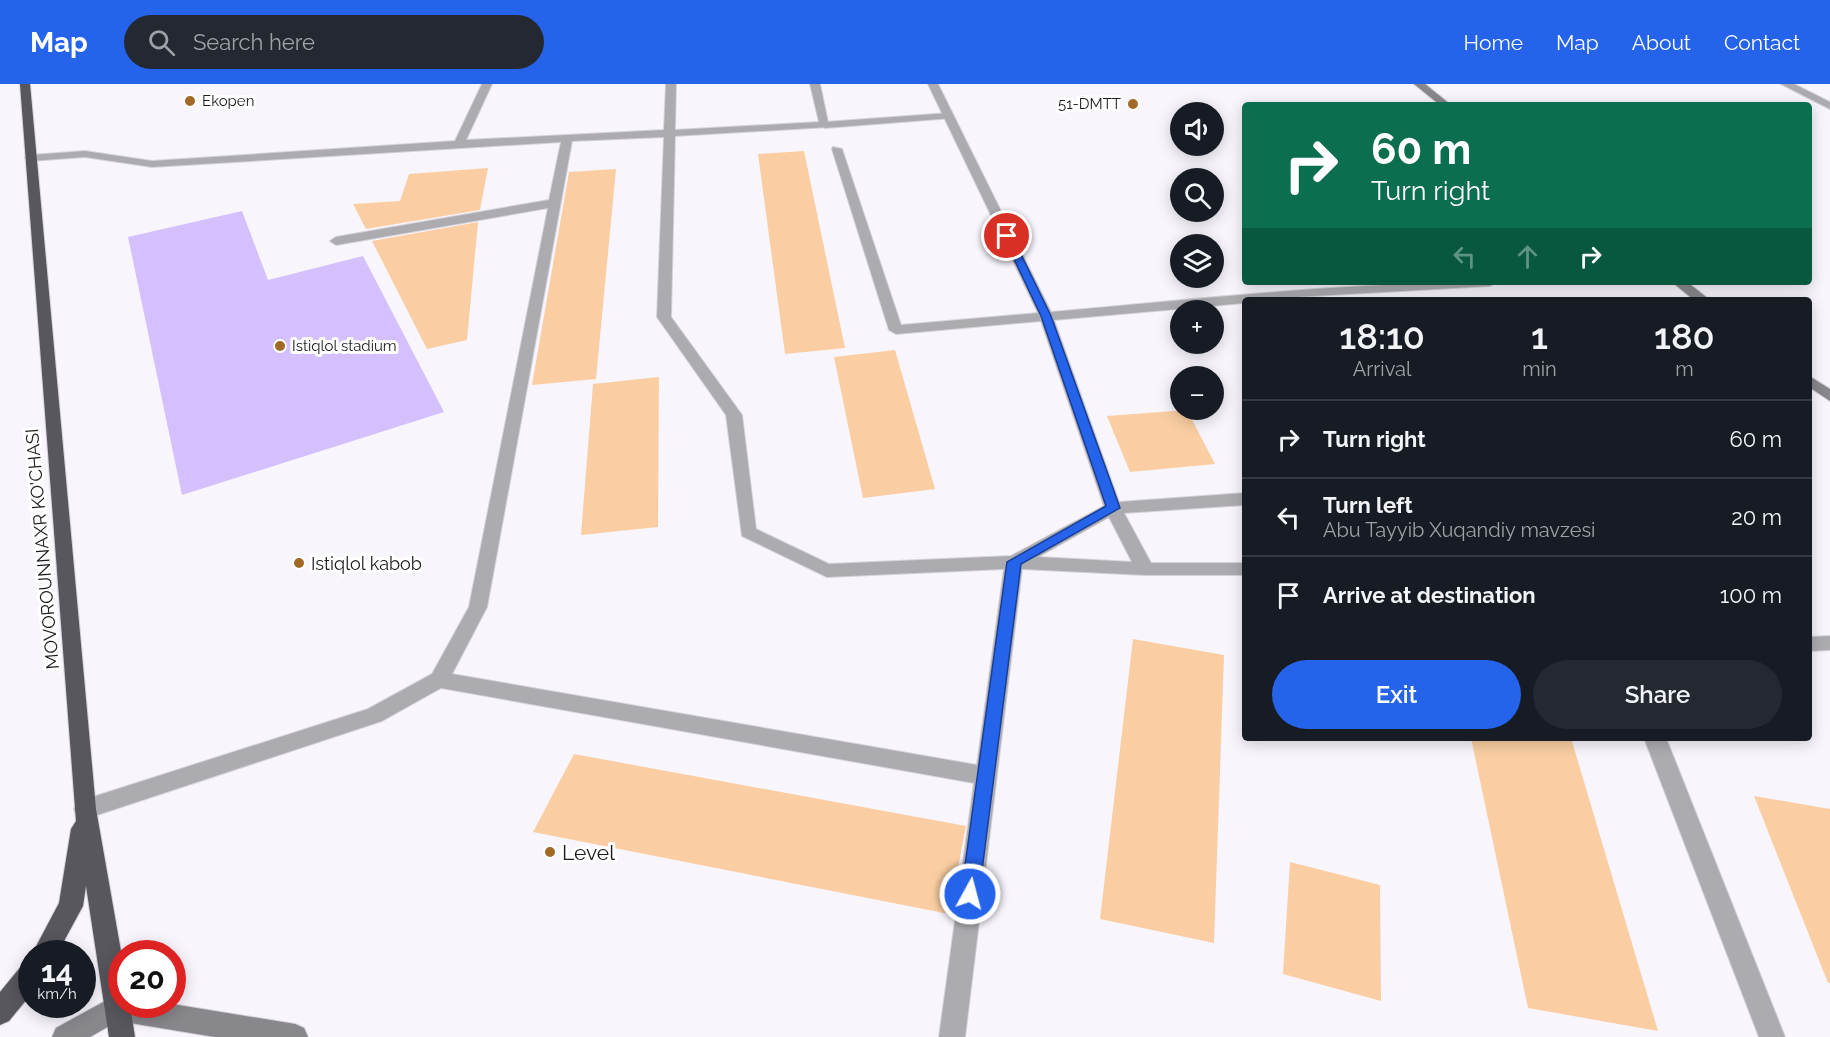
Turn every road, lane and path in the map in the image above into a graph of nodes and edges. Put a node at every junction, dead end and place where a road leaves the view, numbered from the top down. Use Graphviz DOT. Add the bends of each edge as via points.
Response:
graph roads {
  1 [pos="25,84"];
  2 [pos="488,84"];
  3 [pos="671,84"];
  4 [pos="815,84"];
  5 [pos="933,84"];
  6 [pos="1419,84"];
  7 [pos="1786,84"];
  8 [pos="1442,102"];
  9 [pos="1830,106"];
  10 [pos="949,116"];
  11 [pos="825,125"];
  12 [pos="671,133"];
  13 [pos="567,138"];
  14 [pos="459,144"];
  15 [pos="837,149"];
  16 [pos="31,158"];
  17 [pos="555,203"];
  18 [pos="336,241"];
  19 [pos="1448,285"];
  20 [pos="1683,285"];
  21 [pos="1278,297"];
  22 [pos="1699,297"];
  23 [pos="1242,300"];
  24 [pos="1046,316"];
  25 [pos="1812,382"];
  26 [pos="1830,396"];
  27 [pos="1242,499"];
  28 [pos="1113,508"];
  29 [pos="1014,562"];
  30 [pos="1144,569"];
  31 [pos="1242,569"];
  32 [pos="1830,643"];
  33 [pos="1812,644"];
  34 [pos="439,680"];
  35 [pos="1656,741"];
  36 [pos="986,776"];
  37 [pos="85,809"];
  38 [pos="52,940"];
  39 [pos="108,957"];
  40 [pos="18,990"];
  41 [pos="0,1012"];
  42 [pos="108,1013"];
  43 [pos="118,1018"];
  44 [pos="178,1018"];
  45 [pos="65,1037"];
  46 [pos="123,1037"];
  47 [pos="295,1037"];
  48 [pos="952,1037"];
  49 [pos="1772,1037"];
  1 -- 16 [label="highway, MOVOROUNNAXR KO'CHASI"];
  2 -- 14 [label="street"];
  3 -- 12 [label="street"];
  4 -- 11 [label="street"];
  5 -- 10 [label="street"];
  6 -- 8 [label="main road"];
  7 -- 9 [label="street"];
  10 -- 11 [label="street"];
  10 -- 24 [label="street"];
  11 -- 12 [label="street"];
  12 -- 13 [label="street"];
  12 -- 29 [label="street" via="664,317 734,416 748,532 827,571"];
  13 -- 14 [label="street"];
  13 -- 17 [label="street"];
  14 -- 16 [label="street" via="152,164 85,154"];
  15 -- 24 [label="street" via="896,330"];
  16 -- 37 [label="highway, MOVOROUNNAXR KO'CHASI"];
  17 -- 18 [label="street"];
  17 -- 34 [label="street" via="478,607"];
  19 -- 21 [label="street"];
  20 -- 22 [label="main road"];
  23 -- 24 [label="street"];
  24 -- 28 [label="street"];
  25 -- 26 [label="main road"];
  27 -- 28 [label="street"];
  28 -- 29 [label="street"];
  28 -- 30 [label="street"];
  29 -- 30 [label="street"];
  29 -- 36 [label="street"];
  30 -- 31 [label="street"];
  32 -- 33 [label="street"];
  34 -- 36 [label="street"];
  34 -- 37 [label="street" via="375,716"];
  35 -- 49 [label="street"];
  36 -- 48 [label="street"];
  37 -- 38 [label="highway" via="71,906"];
  37 -- 39 [label="highway, MOVOROUNNAXR KO'CHASI"];
  40 -- 41 [label="highway"];
  42 -- 45 [label="main road"];
  43 -- 46 [label="highway, MOVOROUNNAXR KO'CHASI"];
  44 -- 47 [label="main road"];
}
